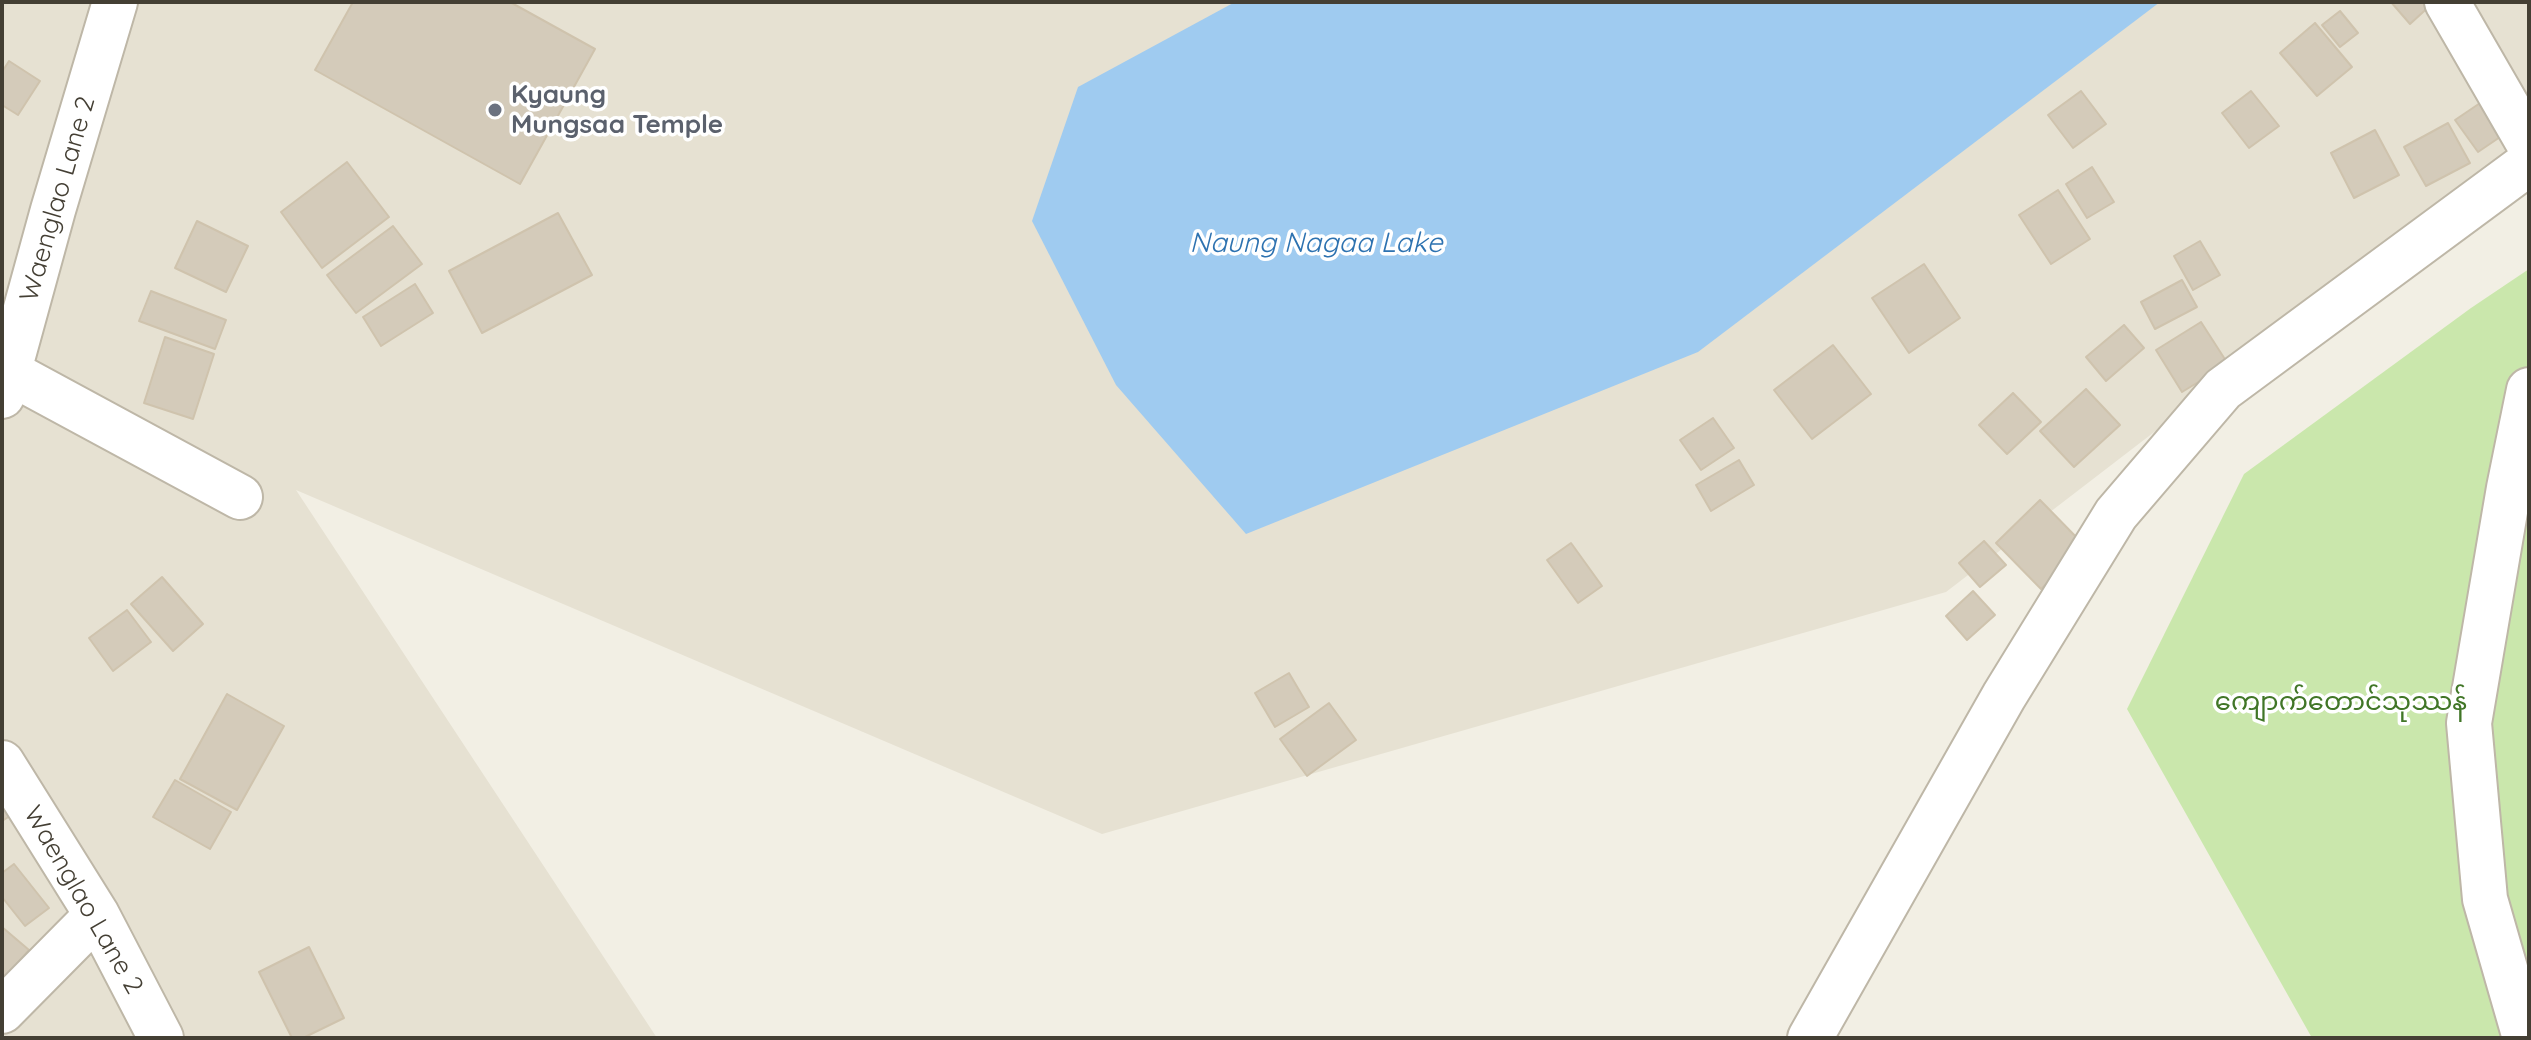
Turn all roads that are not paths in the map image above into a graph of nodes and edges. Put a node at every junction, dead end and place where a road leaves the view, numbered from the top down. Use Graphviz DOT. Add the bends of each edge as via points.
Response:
graph roads {
  1 [pos="115,2"];
  2 [pos="2447,2"];
  3 [pos="2529,144"];
  4 [pos="2529,163"];
  5 [pos="53,210"];
  6 [pos="2,286"];
  7 [pos="5,384"];
  8 [pos="2529,390"];
  9 [pos="240,497"];
  10 [pos="2,763"];
  11 [pos="97,915"];
  12 [pos="2,1011"];
  13 [pos="161,1038"];
  14 [pos="1810,1038"];
  15 [pos="2525,1038"];
  1 -- 5 [label="street, Waenglao Lane 2"];
  2 -- 3 [label="street"];
  4 -- 14 [label="street" via="2223,389 2116,514 2004,696"];
  5 -- 6 [label="street"];
  5 -- 7 [label="street, Waenglao Lane 2"];
  7 -- 9 [label="street"];
  8 -- 15 [label="street" via="2469,723 2485,899"];
  10 -- 11 [label="street, Waenglao Lane 2"];
  11 -- 12 [label="street"];
  11 -- 13 [label="street, Waenglao Lane 2"];
}
